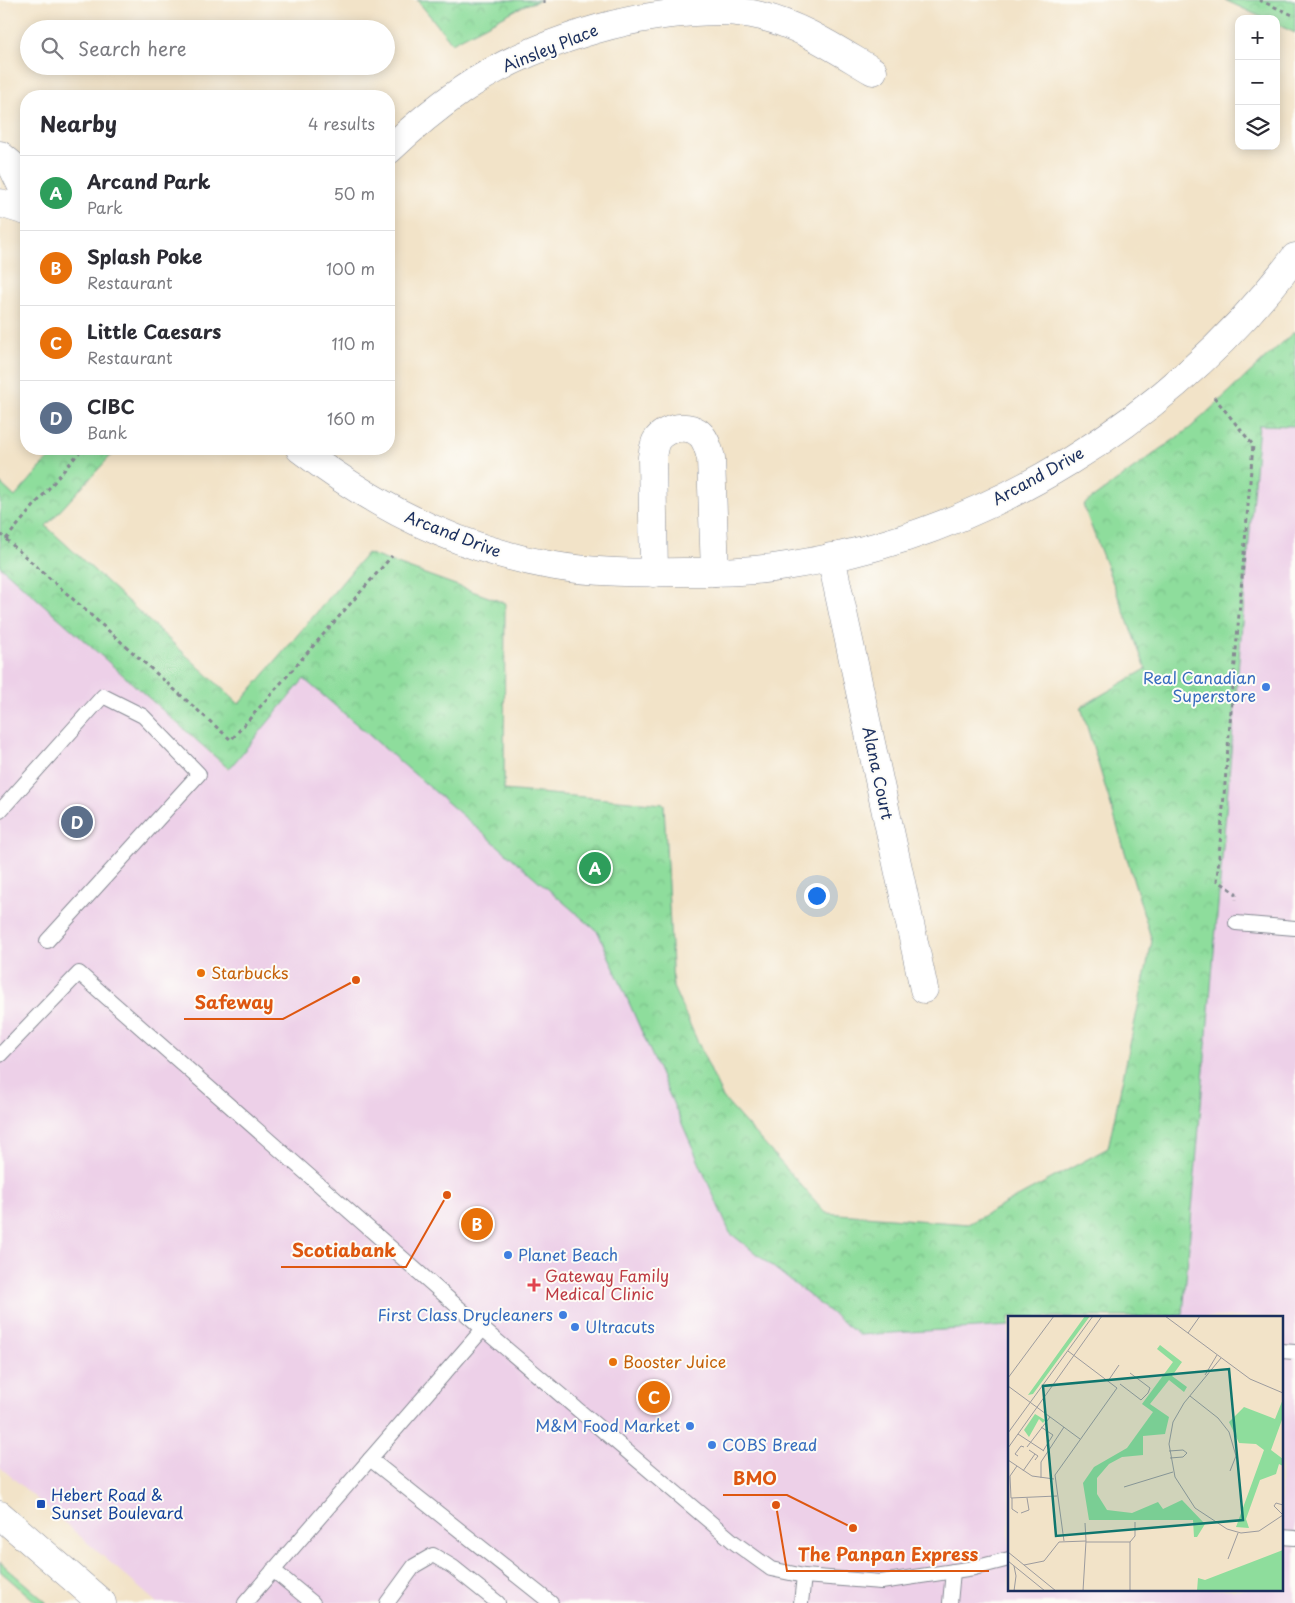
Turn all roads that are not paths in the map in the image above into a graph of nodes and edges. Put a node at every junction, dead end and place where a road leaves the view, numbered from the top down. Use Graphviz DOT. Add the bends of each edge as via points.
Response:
graph roads {
  1 [pos="874,71"];
  2 [pos="395,145"];
  3 [pos="0,155"];
  4 [pos="20,183"];
  5 [pos="0,202"];
  6 [pos="20,209"];
  7 [pos="1295,256"];
  8 [pos="308,455"];
  9 [pos="831,557"];
  10 [pos="715,572"];
  11 [pos="654,573"];
  12 [pos="0,811"];
  13 [pos="1236,923"];
  14 [pos="1295,928"];
  15 [pos="47,942"];
  16 [pos="924,989"];
  17 [pos="3,1046"];
  18 [pos="483,1329"];
  19 [pos="1282,1351"];
  20 [pos="1295,1352"];
  21 [pos="370,1459"];
  22 [pos="0,1515"];
  23 [pos="1282,1537"];
  24 [pos="1295,1538"];
  25 [pos="1008,1559"];
  26 [pos="273,1570"];
  27 [pos="953,1571"];
  28 [pos="804,1576"];
  29 [pos="102,1603"];
  30 [pos="245,1603"];
  31 [pos="313,1603"];
  32 [pos="387,1603"];
  33 [pos="498,1603"];
  34 [pos="551,1603"];
  35 [pos="801,1603"];
  36 [pos="950,1603"];
  1 -- 2 [label="street, Ainsley Place" via="801,30 760,16 718,11 640,18 566,38 493,71 432,112"];
  3 -- 4 [label="street" via="11,164"];
  5 -- 6 [label="street"];
  7 -- 9 [label="street, Arcand Drive" via="1242,321 1198,364 1087,449 1006,496 964,516"];
  8 -- 11 [label="street, Arcand Drive" via="406,518 472,545 552,565"];
  9 -- 10 [label="street, Arcand Drive" via="785,567"];
  9 -- 16 [label="street, Alana Court"];
  10 -- 11 [label="street, Arcand Drive"];
  10 -- 11 [label="street" via="711,458 701,434 680,427 666,432 656,441 652,457"];
  12 -- 15 [label="lane" via="103,696 143,716 199,774"];
  13 -- 14 [label="lane"];
  17 -- 18 [label="lane" via="78,973"];
  18 -- 21 [label="lane"];
  18 -- 28 [label="lane" via="735,1543 771,1569"];
  19 -- 20 [label="lane"];
  21 -- 26 [label="lane"];
  21 -- 34 [label="lane"];
  22 -- 29 [label="street"];
  23 -- 24 [label="lane"];
  25 -- 27 [label="lane"];
  26 -- 30 [label="lane"];
  26 -- 31 [label="lane"];
  27 -- 28 [label="lane" via="881,1582"];
  27 -- 36 [label="lane"];
  28 -- 35 [label="lane"];
  32 -- 33 [label="lane" via="414,1566 433,1555"];
}
